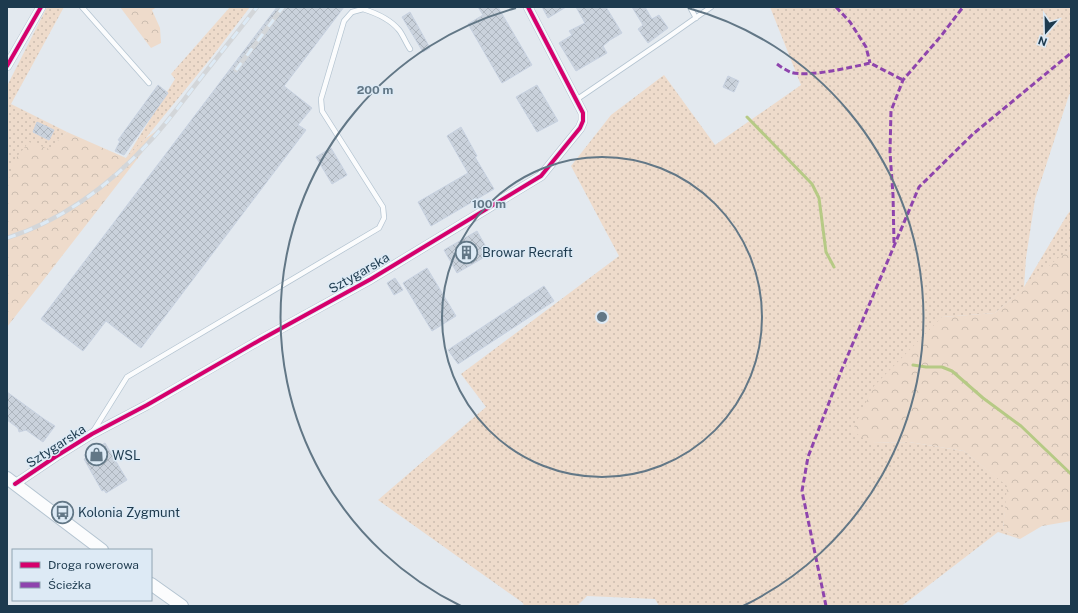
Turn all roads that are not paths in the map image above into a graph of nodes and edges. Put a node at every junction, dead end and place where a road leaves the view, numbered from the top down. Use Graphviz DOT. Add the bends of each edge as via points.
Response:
graph roads {
  1 [pos="41,7"];
  2 [pos="82,7"];
  3 [pos="528,7"];
  4 [pos="690,7"];
  5 [pos="711,7"];
  6 [pos="363,8"];
  7 [pos="696,18"];
  8 [pos="410,49"];
  9 [pos="7,66"];
  10 [pos="149,83"];
  11 [pos="576,100"];
  12 [pos="92,434"];
  13 [pos="11,481"];
  14 [pos="101,549"];
  15 [pos="152,585"];
  16 [pos="182,606"];
  1 -- 9 [label="street"];
  2 -- 10 [label="lane"];
  3 -- 11 [label="street, Sztygarska"];
  4 -- 7 [label="lane"];
  5 -- 7 [label="lane"];
  6 -- 8 [label="lane" via="389,21 399,30"];
  6 -- 12 [label="lane" via="352,12 344,21 321,99 322,111 383,207 384,218 379,228 127,377"];
  7 -- 11 [label="lane"];
  11 -- 12 [label="street, Sztygarska" via="583,113 582,124 541,176 371,279"];
  12 -- 13 [label="street, Sztygarska"];
  13 -- 14 [label="street"];
  15 -- 16 [label="street"];
}
